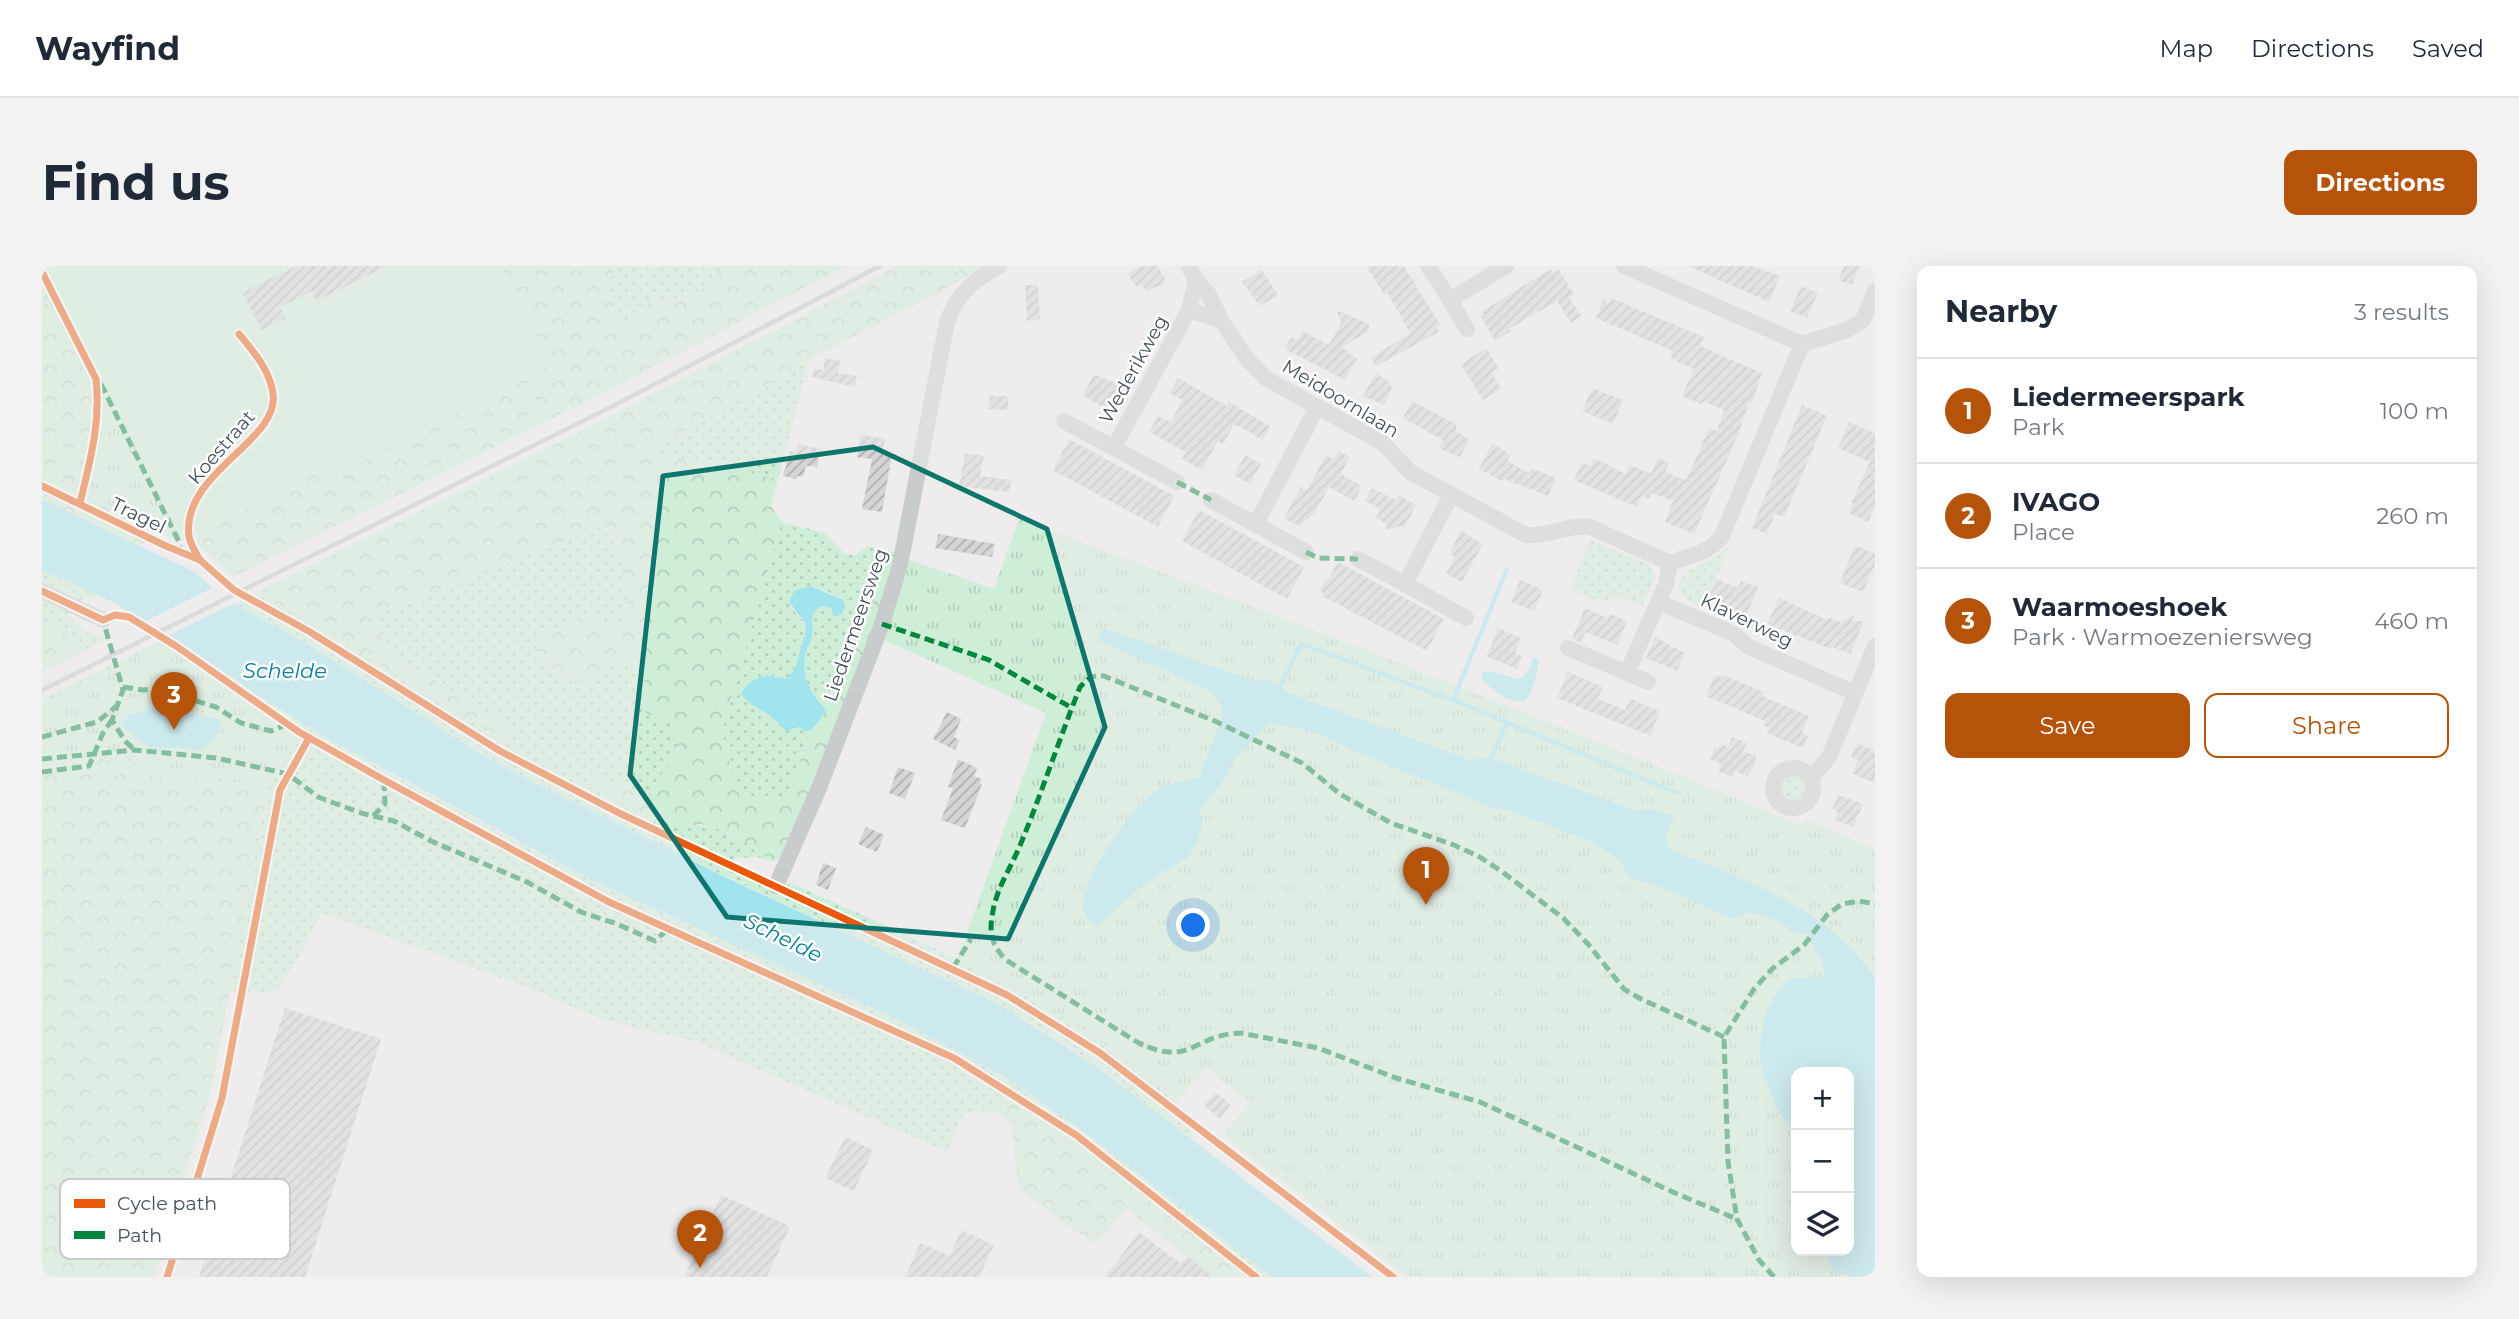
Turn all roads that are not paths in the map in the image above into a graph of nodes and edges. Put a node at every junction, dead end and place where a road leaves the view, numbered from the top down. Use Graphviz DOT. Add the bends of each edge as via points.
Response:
graph roads {
  1 [pos="999,266"];
  2 [pos="1428,266"];
  3 [pos="1506,266"];
  4 [pos="1623,266"];
  5 [pos="1195,271"];
  6 [pos="1875,291"];
  7 [pos="1450,300"];
  8 [pos="1189,310"];
  9 [pos="1221,320"];
  10 [pos="1467,330"];
  11 [pos="1802,344"];
  12 [pos="1317,407"];
  13 [pos="1064,421"];
  14 [pos="1114,447"];
  15 [pos="1177,482"];
  16 [pos="1451,495"];
  17 [pos="1211,500"];
  18 [pos="1256,524"];
  19 [pos="1306,552"];
  20 [pos="1358,559"];
  21 [pos="1670,563"];
  22 [pos="1405,584"];
  23 [pos="42,591"];
  24 [pos="1658,601"];
  25 [pos="1466,618"];
  26 [pos="103,620"];
  27 [pos="1875,646"];
  28 [pos="1568,648"];
  29 [pos="1627,673"];
  30 [pos="1648,682"];
  31 [pos="1855,693"];
  32 [pos="1811,778"];
  33 [pos="776,886"];
  1 -- 33 [label="street, Liedermeersweg" via="969,285 953,304 900,565 819,788"];
  2 -- 7 [label="street"];
  3 -- 7 [label="street"];
  4 -- 11 [label="street"];
  5 -- 8 [label="street, Meidoornlaan"];
  5 -- 9 [label="street, Meidoornlaan"];
  6 -- 11 [label="street" via="1863,320"];
  7 -- 10 [label="street"];
  8 -- 9 [label="street"];
  8 -- 14 [label="street, Wederikweg"];
  9 -- 12 [label="street, Meidoornlaan" via="1267,380"];
  11 -- 21 [label="street" via="1722,536 1707,550"];
  12 -- 16 [label="street, Meidoornlaan" via="1383,443 1410,472"];
  12 -- 18 [label="street"];
  13 -- 14 [label="street, Wederikweg"];
  14 -- 15 [label="street, Wederikweg"];
  16 -- 21 [label="street, Meidoornlaan" via="1525,535 1540,536 1576,525 1590,527"];
  16 -- 22 [label="street"];
  17 -- 18 [label="street"];
  18 -- 19 [label="street"];
  20 -- 22 [label="street"];
  21 -- 24 [label="street"];
  22 -- 25 [label="street"];
  23 -- 26 [label="street"];
  24 -- 29 [label="street"];
  24 -- 31 [label="street, Klaverweg"];
  27 -- 31 [label="street"];
  28 -- 29 [label="street"];
  29 -- 30 [label="street"];
  31 -- 32 [label="street" via="1829,757"];
}
